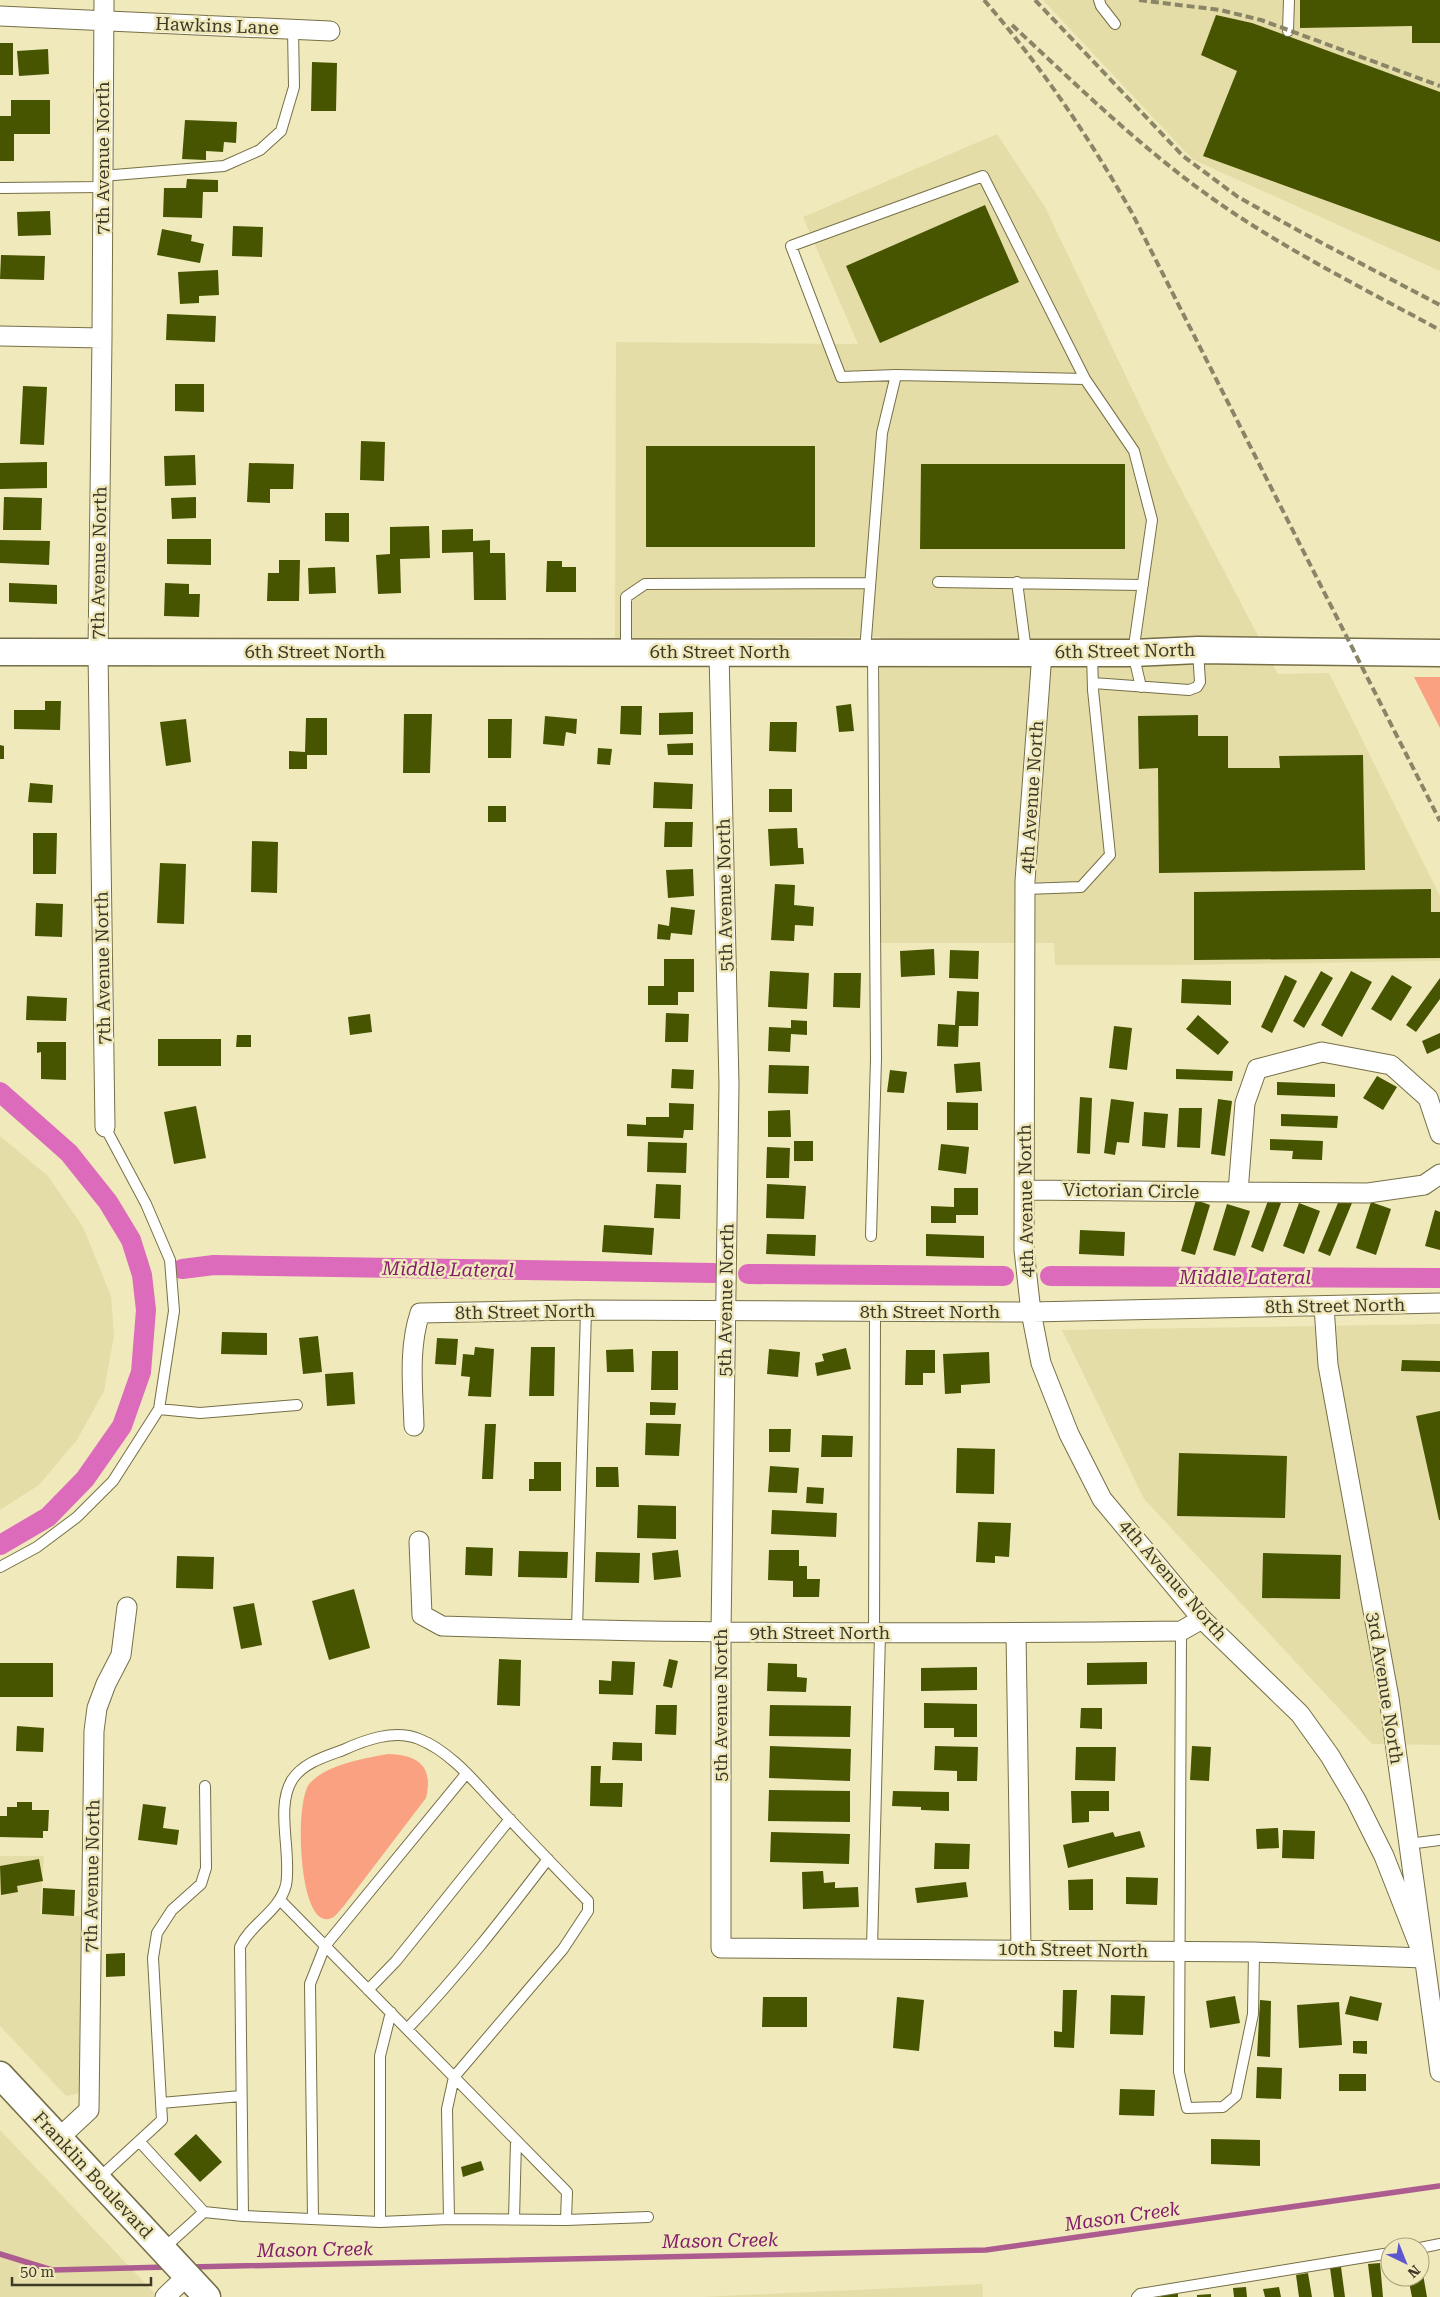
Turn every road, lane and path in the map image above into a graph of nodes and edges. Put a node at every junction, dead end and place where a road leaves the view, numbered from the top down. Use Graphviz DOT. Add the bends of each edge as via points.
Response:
graph roads {
  1 [pos="104,0"];
  2 [pos="1099,0"];
  3 [pos="1289,0"];
  4 [pos="0,16"];
  5 [pos="103,22"];
  6 [pos="1115,24"];
  7 [pos="293,30"];
  8 [pos="1288,30"];
  9 [pos="330,31"];
  10 [pos="102,181"];
  11 [pos="0,188"];
  12 [pos="0,336"];
  13 [pos="102,338"];
  14 [pos="896,375"];
  15 [pos="1084,379"];
  16 [pos="938,582"];
  17 [pos="1017,582"];
  18 [pos="870,583"];
  19 [pos="1143,585"];
  20 [pos="1198,650"];
  21 [pos="0,652"];
  22 [pos="98,652"];
  23 [pos="626,652"];
  24 [pos="720,652"];
  25 [pos="869,652"];
  26 [pos="1034,652"];
  27 [pos="1092,653"];
  28 [pos="1133,653"];
  29 [pos="1440,653"];
  30 [pos="1093,683"];
  31 [pos="1141,687"];
  32 [pos="1026,889"];
  33 [pos="105,1127"];
  34 [pos="1440,1134"];
  35 [pos="1440,1174"];
  36 [pos="1024,1190"];
  37 [pos="1238,1192"];
  38 [pos="871,1236"];
  39 [pos="1440,1303"];
  40 [pos="1324,1306"];
  41 [pos="586,1310"];
  42 [pos="726,1311"];
  43 [pos="875,1312"];
  44 [pos="1031,1312"];
  45 [pos="297,1405"];
  46 [pos="159,1409"];
  47 [pos="414,1426"];
  48 [pos="419,1540"];
  49 [pos="0,1567"];
  50 [pos="127,1607"];
  51 [pos="1202,1619"];
  52 [pos="577,1630"];
  53 [pos="1181,1631"];
  54 [pos="721,1632"];
  55 [pos="1016,1633"];
  56 [pos="877,1634"];
  57 [pos="466,1774"];
  58 [pos="205,1786"];
  59 [pos="510,1819"];
  60 [pos="1440,1840"];
  61 [pos="1408,1844"];
  62 [pos="548,1859"];
  63 [pos="281,1900"];
  64 [pos="325,1946"];
  65 [pos="721,1948"];
  66 [pos="872,1948"];
  67 [pos="1022,1949"];
  68 [pos="1180,1951"];
  69 [pos="1254,1952"];
  70 [pos="1424,1958"];
  71 [pos="368,1990"];
  72 [pos="391,2012"];
  73 [pos="407,2029"];
  74 [pos="1440,2072"];
  75 [pos="0,2075"];
  76 [pos="454,2077"];
  77 [pos="242,2096"];
  78 [pos="161,2103"];
  79 [pos="59,2138"];
  80 [pos="139,2141"];
  81 [pos="516,2141"];
  82 [pos="98,2180"];
  83 [pos="204,2212"];
  84 [pos="243,2216"];
  85 [pos="648,2217"];
  86 [pos="313,2219"];
  87 [pos="449,2219"];
  88 [pos="514,2219"];
  89 [pos="566,2220"];
  90 [pos="380,2222"];
  91 [pos="163,2249"];
  92 [pos="1380,2255"];
  93 [pos="187,2276"];
  94 [pos="165,2297"];
  95 [pos="207,2297"];
  96 [pos="1137,2297"];
  1 -- 5 [label="street, 7th Avenue North"];
  2 -- 6 [label="lane"];
  3 -- 8 [label="lane"];
  4 -- 5 [label="street, Hawkins Lane"];
  5 -- 7 [label="street, Hawkins Lane"];
  5 -- 10 [label="street, 7th Avenue North"];
  7 -- 9 [label="street, Hawkins Lane"];
  7 -- 10 [label="lane" via="294,88 281,131 260,150 224,166"];
  10 -- 11 [label="lane"];
  10 -- 13 [label="street, 7th Avenue North"];
  12 -- 13 [label="street"];
  13 -- 22 [label="street, 7th Avenue North"];
  14 -- 15 [label="lane"];
  14 -- 15 [label="lane" via="842,377 791,246 983,176"];
  14 -- 18 [label="lane" via="882,433"];
  15 -- 19 [label="lane" via="1134,451 1152,520"];
  16 -- 17 [label="lane"];
  17 -- 19 [label="lane"];
  17 -- 26 [label="lane"];
  18 -- 23 [label="lane" via="645,584 626,597"];
  18 -- 25 [label="lane"];
  19 -- 28 [label="lane"];
  20 -- 28 [label="street, 6th Street North"];
  20 -- 29 [label="street, 6th Street North"];
  20 -- 31 [label="lane" via="1200,682 1197,687 1189,690"];
  21 -- 22 [label="street, 6th Street North"];
  22 -- 23 [label="street, 6th Street North"];
  22 -- 33 [label="street, 7th Avenue North"];
  23 -- 24 [label="street, 6th Street North"];
  24 -- 25 [label="street, 6th Street North"];
  24 -- 42 [label="street, 5th Avenue North" via="729,1084"];
  25 -- 26 [label="street, 6th Street North"];
  25 -- 38 [label="lane" via="876,1059"];
  26 -- 27 [label="street, 6th Street North"];
  26 -- 32 [label="street, 4th Avenue North"];
  27 -- 28 [label="street, 6th Street North"];
  27 -- 30 [label="lane"];
  28 -- 31 [label="lane"];
  30 -- 31 [label="lane"];
  30 -- 32 [label="lane" via="1110,855 1081,887"];
  32 -- 36 [label="street, 4th Avenue North"];
  33 -- 46 [label="lane" via="146,1204 170,1260 174,1311"];
  34 -- 37 [label="street" via="1428,1098 1391,1065 1322,1052 1257,1069 1245,1103"];
  35 -- 37 [label="street, Victorian Circle" via="1424,1185 1368,1193"];
  36 -- 37 [label="street, Victorian Circle"];
  36 -- 44 [label="street, 4th Avenue North" via="1024,1250"];
  39 -- 40 [label="street, 8th Street North"];
  40 -- 44 [label="street, 8th Street North"];
  40 -- 61 [label="street, 3rd Avenue North" via="1328,1365 1389,1698"];
  41 -- 42 [label="street, 8th Street North"];
  41 -- 47 [label="street, 8th Street North" via="420,1313 413,1356"];
  41 -- 52 [label="lane"];
  42 -- 43 [label="street, 8th Street North"];
  42 -- 54 [label="street, 5th Avenue North"];
  43 -- 44 [label="street, 8th Street North"];
  43 -- 56 [label="lane"];
  44 -- 51 [label="street, 4th Avenue North" via="1041,1363 1086,1471 1102,1499"];
  45 -- 46 [label="lane" via="200,1413"];
  46 -- 49 [label="lane" via="113,1481 77,1517 37,1547"];
  48 -- 52 [label="street, 9th Street North" via="422,1615 442,1626"];
  50 -- 79 [label="street, 7th Avenue North" via="121,1655 97,1708 94,1731 89,2110"];
  51 -- 53 [label="street, 9th Street North"];
  51 -- 70 [label="street, 4th Avenue North" via="1300,1714 1330,1756 1384,1856"];
  52 -- 54 [label="street, 9th Street North"];
  53 -- 55 [label="street, 9th Street North"];
  53 -- 68 [label="lane"];
  54 -- 56 [label="street, 9th Street North"];
  54 -- 65 [label="street, 5th Avenue North"];
  55 -- 56 [label="street, 9th Street North"];
  55 -- 67 [label="street"];
  56 -- 66 [label="lane"];
  57 -- 59 [label="lane"];
  57 -- 63 [label="lane" via="441,1752 419,1739 396,1735 367,1740 305,1765 292,1781 285,1797 286,1883"];
  57 -- 64 [label="lane"];
  58 -- 78 [label="lane" via="206,1868 201,1884 172,1910 157,1933 153,1958"];
  59 -- 62 [label="lane"];
  59 -- 71 [label="lane" via="396,1961"];
  60 -- 61 [label="lane"];
  61 -- 70 [label="street, 3rd Avenue North"];
  62 -- 73 [label="lane" via="436,1998"];
  62 -- 76 [label="lane" via="588,1901 588,1911 563,1949"];
  63 -- 64 [label="lane"];
  63 -- 77 [label="lane" via="244,1937 240,1947"];
  64 -- 71 [label="lane"];
  64 -- 86 [label="lane" via="310,1984"];
  65 -- 66 [label="street, 10th Street North"];
  66 -- 67 [label="street, 10th Street North"];
  67 -- 68 [label="street, 10th Street North"];
  68 -- 69 [label="street, 10th Street North"];
  68 -- 69 [label="lane" via="1179,2072 1187,2108 1223,2107 1236,2096 1253,2014"];
  69 -- 70 [label="street, 10th Street North"];
  70 -- 74 [label="street, 3rd Avenue North"];
  71 -- 72 [label="lane"];
  72 -- 73 [label="lane"];
  72 -- 90 [label="lane" via="380,2056"];
  73 -- 76 [label="lane"];
  75 -- 79 [label="street, Franklin Boulevard"];
  76 -- 81 [label="lane"];
  76 -- 87 [label="lane" via="447,2109"];
  77 -- 78 [label="lane"];
  77 -- 84 [label="lane"];
  78 -- 80 [label="lane" via="162,2120"];
  79 -- 82 [label="street, Franklin Boulevard"];
  80 -- 82 [label="lane"];
  80 -- 83 [label="lane"];
  81 -- 88 [label="lane"];
  81 -- 89 [label="lane" via="567,2192"];
  82 -- 91 [label="street, Franklin Boulevard"];
  83 -- 84 [label="lane"];
  83 -- 91 [label="lane"];
  84 -- 86 [label="lane"];
  85 -- 89 [label="lane"];
  86 -- 90 [label="lane"];
  87 -- 88 [label="lane"];
  87 -- 90 [label="lane"];
  88 -- 89 [label="lane"];
  91 -- 93 [label="street, Franklin Boulevard"];
  92 -- 96 [label="lane"];
  93 -- 94 [label="street"];
  93 -- 95 [label="street, Franklin Boulevard"];
}
